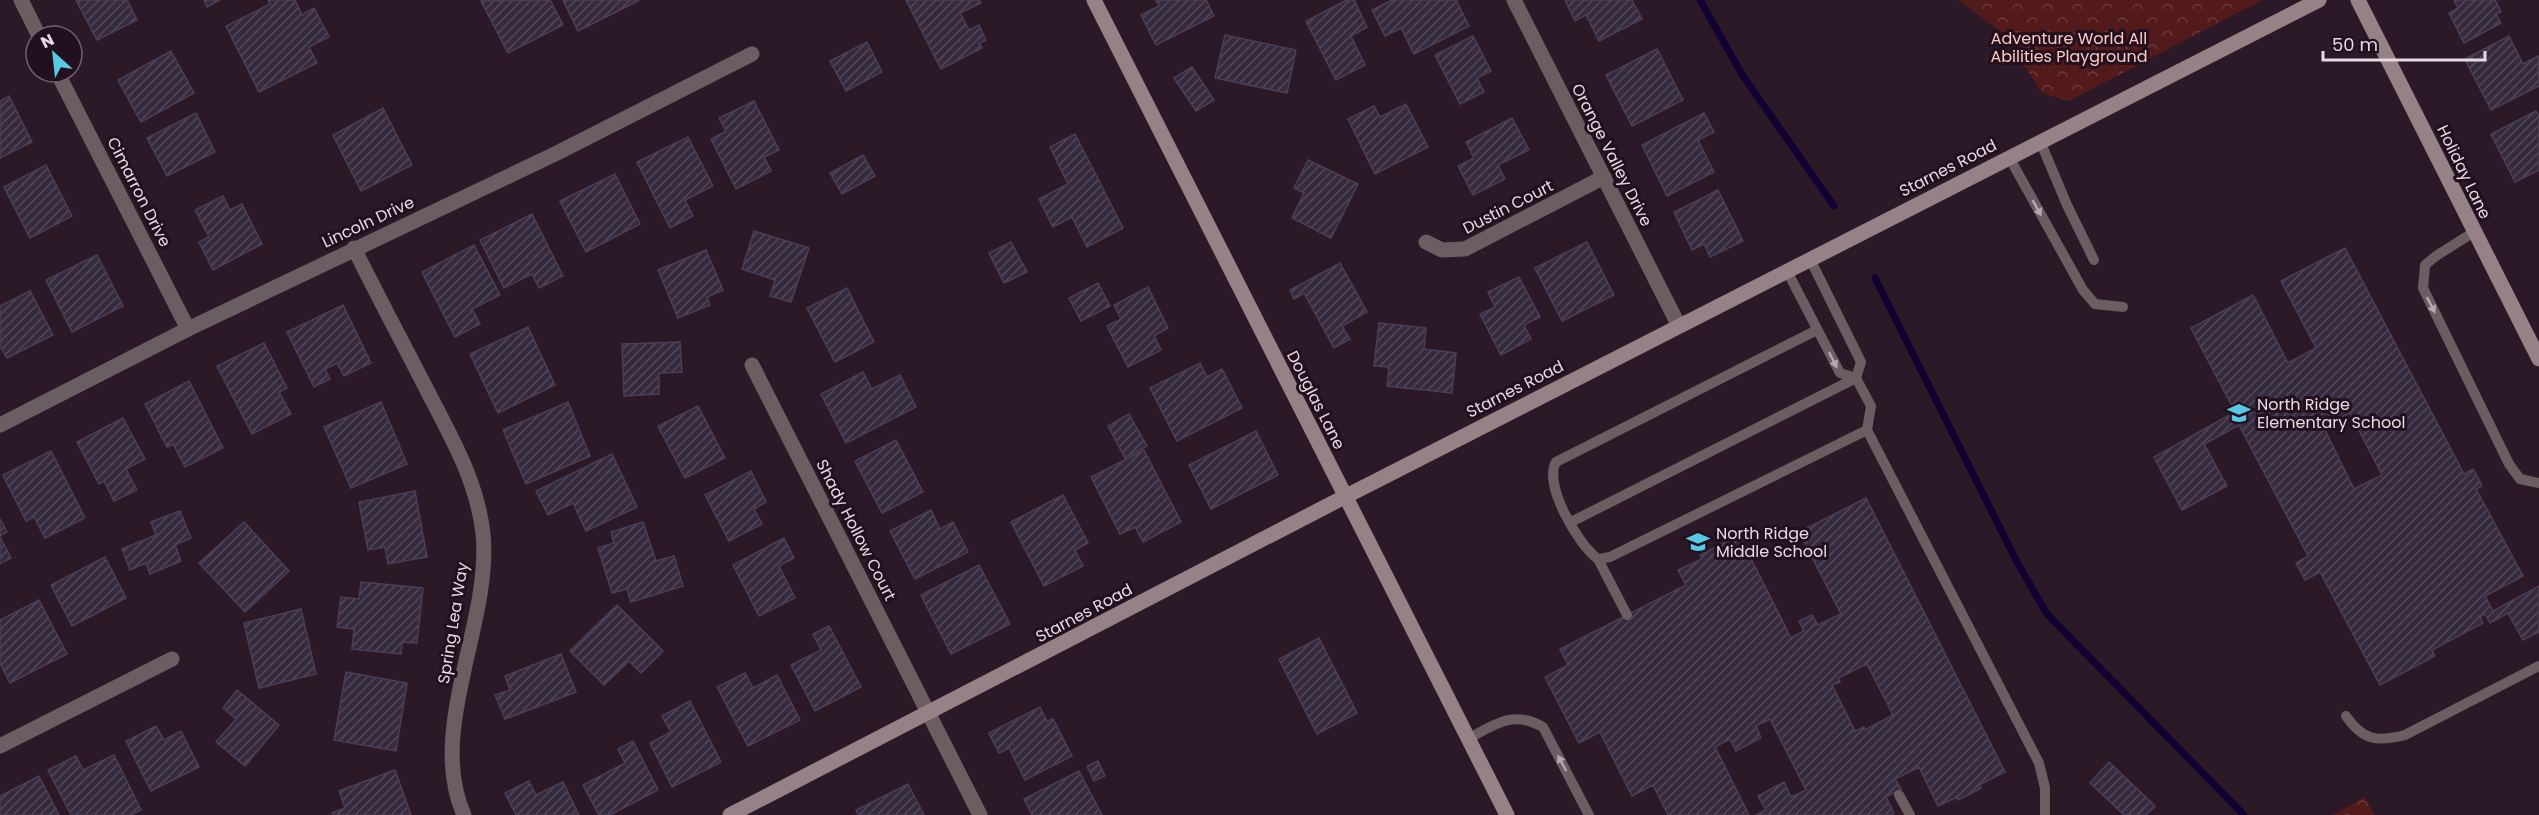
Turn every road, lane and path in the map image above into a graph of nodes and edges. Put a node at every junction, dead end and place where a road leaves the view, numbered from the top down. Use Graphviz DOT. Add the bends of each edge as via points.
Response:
graph roads {
  1 [pos="21,0"];
  2 [pos="1094,0"];
  3 [pos="1514,0"];
  4 [pos="2319,0"];
  5 [pos="2358,0"];
  6 [pos="33,24"];
  7 [pos="752,54"];
  8 [pos="63,84"];
  9 [pos="2040,141"];
  10 [pos="2009,157"];
  11 [pos="1604,177"];
  12 [pos="2474,232"];
  13 [pos="1426,242"];
  14 [pos="354,248"];
  15 [pos="1810,259"];
  16 [pos="2094,260"];
  17 [pos="1787,271"];
  18 [pos="2123,307"];
  19 [pos="1679,327"];
  20 [pos="188,329"];
  21 [pos="1817,330"];
  22 [pos="2539,359"];
  23 [pos="752,364"];
  24 [pos="1856,378"];
  25 [pos="0,425"];
  26 [pos="1867,430"];
  27 [pos="2539,483"];
  28 [pos="1345,497"];
  29 [pos="1570,522"];
  30 [pos="1598,559"];
  31 [pos="1627,615"];
  32 [pos="172,659"];
  33 [pos="2539,666"];
  34 [pos="929,712"];
  35 [pos="2346,716"];
  36 [pos="1468,739"];
  37 [pos="0,746"];
  38 [pos="1899,795"];
  39 [pos="464,815"];
  40 [pos="730,815"];
  41 [pos="980,815"];
  42 [pos="1507,815"];
  43 [pos="1589,815"];
  44 [pos="1910,815"];
  45 [pos="2045,815"];
  1 -- 6 [label="street"];
  2 -- 28 [label="main road, Douglas Lane"];
  3 -- 11 [label="street, Orange Valley Drive"];
  4 -- 9 [label="main road, Starnes Road"];
  5 -- 12 [label="main road, Holiday Lane"];
  7 -- 14 [label="street, Lincoln Drive" via="555,154"];
  8 -- 20 [label="street, Cimarron Drive"];
  9 -- 10 [label="main road, Starnes Road"];
  9 -- 16 [label="lane"];
  10 -- 15 [label="main road, Starnes Road"];
  10 -- 18 [label="lane, one-way" via="2083,290 2095,304"];
  11 -- 13 [label="street, Dustin Court" via="1465,249 1442,250"];
  11 -- 19 [label="street, Orange Valley Drive"];
  12 -- 22 [label="main road, Holiday Lane"];
  12 -- 27 [label="lane, one-way" via="2425,266 2423,288 2509,464 2520,479"];
  14 -- 20 [label="street, Lincoln Drive"];
  14 -- 39 [label="street, Spring Lea Way" via="463,459 483,533 482,580 452,735 456,789"];
  15 -- 17 [label="main road, Starnes Road"];
  15 -- 24 [label="lane" via="1861,362"];
  17 -- 19 [label="main road, Starnes Road"];
  17 -- 21 [label="lane"];
  19 -- 28 [label="main road, Starnes Road"];
  20 -- 25 [label="street, Lincoln Drive"];
  21 -- 24 [label="lane, one-way" via="1840,373"];
  21 -- 29 [label="lane" via="1556,462 1552,469 1553,487"];
  23 -- 34 [label="street, Shady Hollow Court"];
  24 -- 26 [label="lane" via="1871,406"];
  24 -- 29 [label="lane"];
  26 -- 30 [label="lane" via="1610,557"];
  26 -- 45 [label="lane" via="2039,763 2045,788"];
  28 -- 34 [label="main road, Starnes Road"];
  28 -- 36 [label="main road, Douglas Lane"];
  29 -- 30 [label="lane" via="1582,545"];
  30 -- 31 [label="lane"];
  32 -- 37 [label="street"];
  33 -- 35 [label="lane" via="2405,735 2384,740 2367,737"];
  34 -- 40 [label="main road, Starnes Road"];
  34 -- 41 [label="street, Shady Hollow Court"];
  36 -- 42 [label="main road, Douglas Lane"];
  43 -- 36 [label="lane, one-way" via="1543,726 1529,719 1511,719"];
  38 -- 44 [label="lane"];
}
